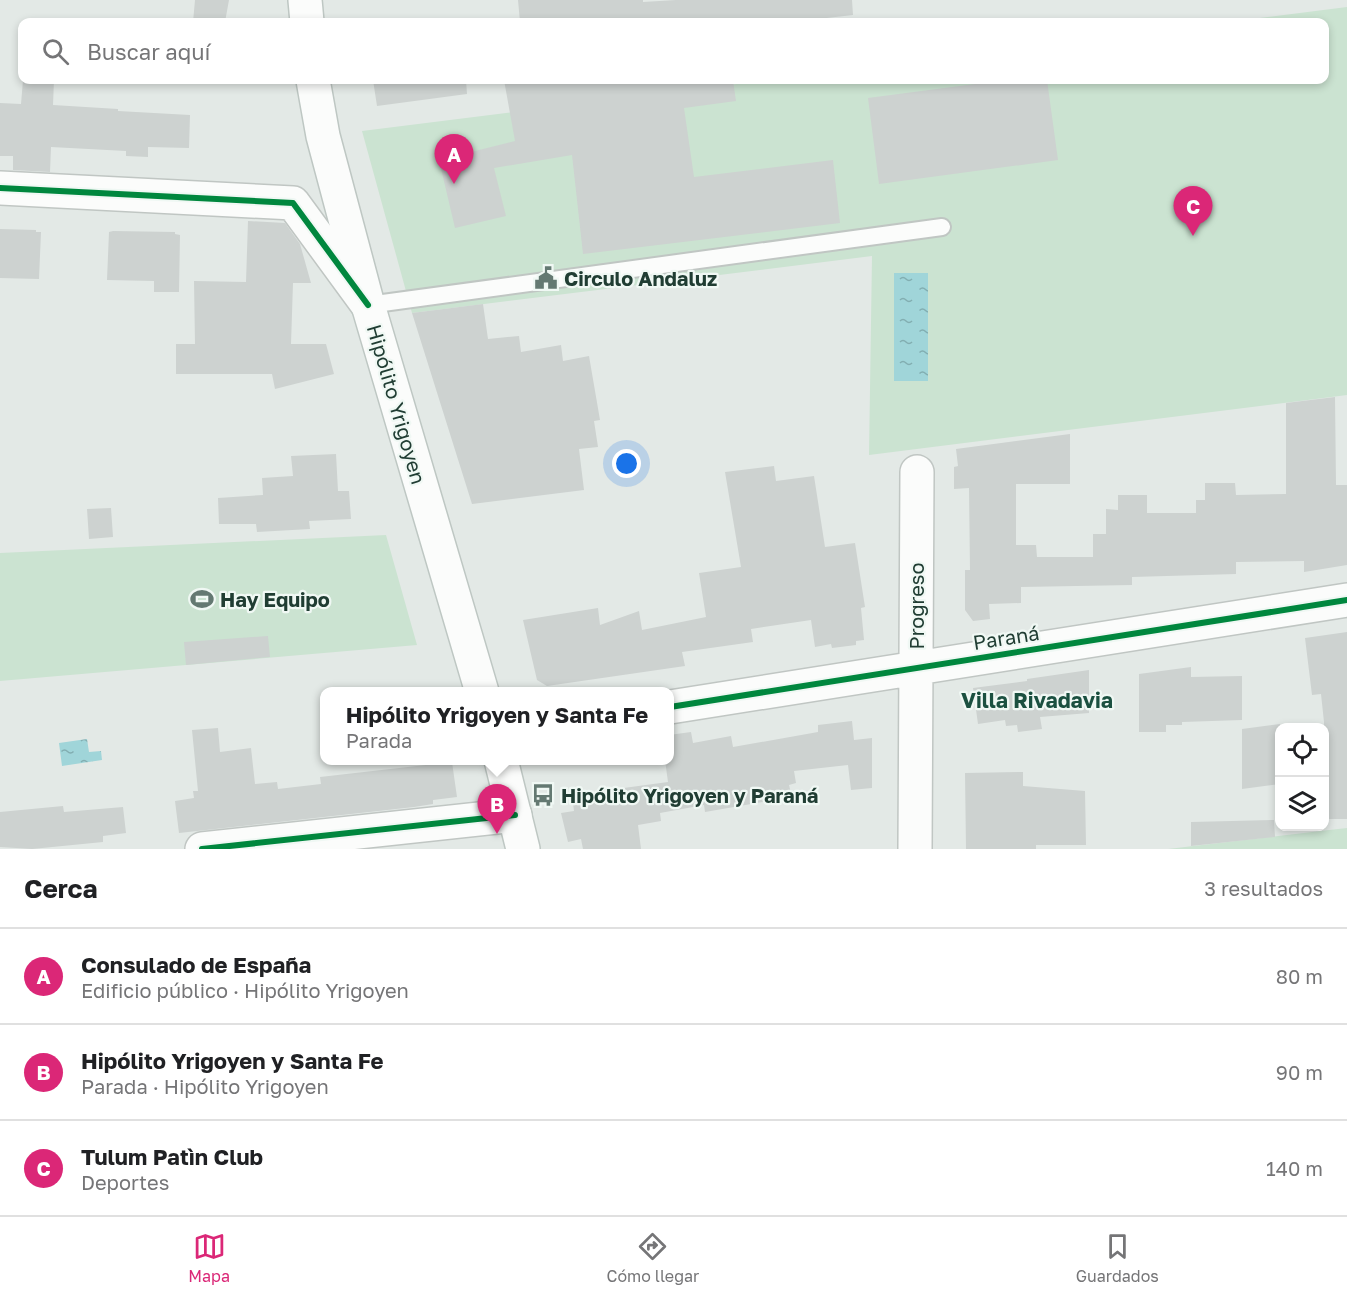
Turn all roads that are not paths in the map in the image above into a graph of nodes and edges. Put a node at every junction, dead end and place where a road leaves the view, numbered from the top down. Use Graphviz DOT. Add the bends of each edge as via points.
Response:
graph roads {
  1 [pos="305,0"];
  2 [pos="307,18"];
  3 [pos="314,84"];
  4 [pos="0,188"];
  5 [pos="942,227"];
  6 [pos="368,305"];
  7 [pos="917,471"];
  8 [pos="1347,600"];
  9 [pos="916,668"];
  10 [pos="481,687"];
  11 [pos="674,706"];
  12 [pos="502,765"];
  13 [pos="515,815"];
  14 [pos="202,849"];
  15 [pos="523,849"];
  16 [pos="915,849"];
  1 -- 2 [label="street"];
  3 -- 6 [label="street, Hipólito Yrigoyen" via="323,136"];
  4 -- 6 [label="street" via="293,203"];
  5 -- 6 [label="lane"];
  6 -- 10 [label="street, Hipólito Yrigoyen"];
  7 -- 9 [label="street, Progreso"];
  8 -- 9 [label="street, Paraná"];
  9 -- 11 [label="street, Paraná"];
  9 -- 16 [label="street, Progreso"];
  12 -- 13 [label="street"];
  13 -- 14 [label="street"];
  13 -- 15 [label="street"];
}
